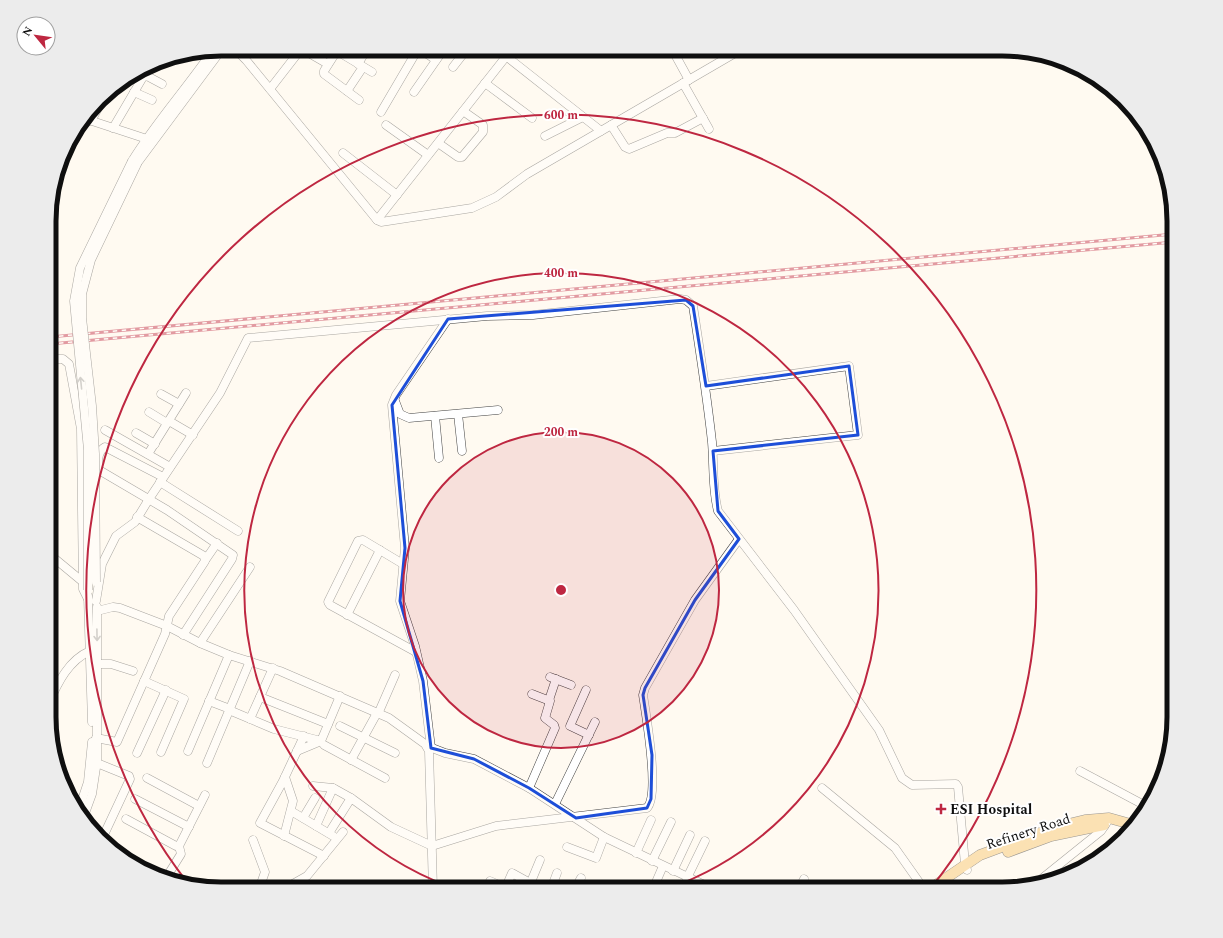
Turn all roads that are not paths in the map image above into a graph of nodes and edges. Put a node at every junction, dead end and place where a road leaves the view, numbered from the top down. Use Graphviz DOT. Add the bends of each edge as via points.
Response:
graph roads {
  1 [pos="209,56"];
  2 [pos="216,56"];
  3 [pos="242,56"];
  4 [pos="296,56"];
  5 [pos="314,56"];
  6 [pos="333,56"];
  7 [pos="346,56"];
  8 [pos="364,56"];
  9 [pos="415,56"];
  10 [pos="430,56"];
  11 [pos="439,56"];
  12 [pos="462,56"];
  13 [pos="506,56"];
  14 [pos="514,56"];
  15 [pos="675,56"];
  16 [pos="730,56"];
  17 [pos="436,60"];
  18 [pos="328,64"];
  19 [pos="360,66"];
  20 [pos="453,67"];
  21 [pos="372,72"];
  22 [pos="686,82"];
  23 [pos="485,83"];
  24 [pos="162,84"];
  25 [pos="270,89"];
  26 [pos="347,91"];
  27 [pos="134,92"];
  28 [pos="414,92"];
  29 [pos="152,100"];
  30 [pos="360,100"];
  31 [pos="463,110"];
  32 [pos="381,112"];
  33 [pos="583,117"];
  34 [pos="532,118"];
  35 [pos="703,118"];
  36 [pos="90,121"];
  37 [pos="386,124"];
  38 [pos="611,125"];
  39 [pos="113,128"];
  40 [pos="709,129"];
  41 [pos="601,131"];
  42 [pos="545,136"];
  43 [pos="149,139"];
  44 [pos="438,143"];
  45 [pos="343,153"];
  46 [pos="428,155"];
  47 [pos="135,161"];
  48 [pos="397,195"];
  49 [pos="377,220"];
  50 [pos="448,319"];
  51 [pos="56,359"];
  52 [pos="706,386"];
  53 [pos="186,393"];
  54 [pos="161,394"];
  55 [pos="394,398"];
  56 [pos="179,404"];
  57 [pos="498,410"];
  58 [pos="149,412"];
  59 [pos="458,414"];
  60 [pos="435,416"];
  61 [pos="168,422"];
  62 [pos="105,430"];
  63 [pos="136,433"];
  64 [pos="193,435"];
  65 [pos="155,444"];
  66 [pos="462,451"];
  67 [pos="712,451"];
  68 [pos="148,454"];
  69 [pos="439,458"];
  70 [pos="170,467"];
  71 [pos="98,470"];
  72 [pos="161,480"];
  73 [pos="149,499"];
  74 [pos="138,517"];
  75 [pos="238,531"];
  76 [pos="739,540"];
  77 [pos="218,543"];
  78 [pos="380,550"];
  79 [pos="206,559"];
  80 [pos="56,563"];
  81 [pos="403,564"];
  82 [pos="250,567"];
  83 [pos="98,579"];
  84 [pos="83,582"];
  85 [pos="92,601"];
  86 [pos="97,612"];
  87 [pos="347,615"];
  88 [pos="167,626"];
  89 [pos="183,635"];
  90 [pos="200,643"];
  91 [pos="90,651"];
  92 [pos="416,652"];
  93 [pos="229,655"];
  94 [pos="250,661"];
  95 [pos="98,664"];
  96 [pos="273,668"];
  97 [pos="133,671"];
  98 [pos="395,675"];
  99 [pos="144,681"];
  100 [pos="571,685"];
  101 [pos="56,688"];
  102 [pos="166,690"];
  103 [pos="586,690"];
  104 [pos="532,694"];
  105 [pos="340,696"];
  106 [pos="260,697"];
  107 [pos="549,700"];
  108 [pos="209,701"];
  109 [pos="229,710"];
  110 [pos="378,713"];
  111 [pos="250,720"];
  112 [pos="595,722"];
  113 [pos="328,724"];
  114 [pos="340,726"];
  115 [pos="589,735"];
  116 [pos="304,736"];
  117 [pos="363,737"];
  118 [pos="96,738"];
  119 [pos="322,743"];
  120 [pos="429,747"];
  121 [pos="188,751"];
  122 [pos="297,751"];
  123 [pos="160,752"];
  124 [pos="137,753"];
  125 [pos="395,753"];
  126 [pos="351,760"];
  127 [pos="94,761"];
  128 [pos="207,763"];
  129 [pos="1080,771"];
  130 [pos="285,777"];
  131 [pos="147,778"];
  132 [pos="385,778"];
  133 [pos="313,786"];
  134 [pos="333,788"];
  135 [pos="529,788"];
  136 [pos="822,788"];
  137 [pos="205,795"];
  138 [pos="315,798"];
  139 [pos="351,798"];
  140 [pos="135,800"];
  141 [pos="81,804"];
  142 [pos="555,804"];
  143 [pos="1142,804"];
  144 [pos="200,806"];
  145 [pos="86,811"];
  146 [pos="291,811"];
  147 [pos="303,818"];
  148 [pos="576,818"];
  149 [pos="126,819"];
  150 [pos="651,820"];
  151 [pos="1108,821"];
  152 [pos="671,822"];
  153 [pos="1128,824"];
  154 [pos="316,826"];
  155 [pos="189,827"];
  156 [pos="1124,828"];
  157 [pos="343,832"];
  158 [pos="329,833"];
  159 [pos="104,834"];
  160 [pos="690,835"];
  161 [pos="284,836"];
  162 [pos="604,837"];
  163 [pos="253,840"];
  164 [pos="336,840"];
  165 [pos="705,841"];
  166 [pos="179,846"];
  167 [pos="432,846"];
  168 [pos="566,847"];
  169 [pos="636,853"];
  170 [pos="324,856"];
  171 [pos="540,860"];
  172 [pos="652,861"];
  173 [pos="663,866"];
  174 [pos="966,867"];
  175 [pos="673,871"];
  176 [pos="169,873"];
  177 [pos="558,873"];
  178 [pos="1045,876"];
  179 [pos="581,878"];
  180 [pos="689,878"];
  181 [pos="804,879"];
  182 [pos="262,882"];
  183 [pos="296,882"];
  184 [pos="433,882"];
  185 [pos="508,882"];
  186 [pos="524,882"];
  187 [pos="531,882"];
  188 [pos="554,882"];
  189 [pos="579,882"];
  190 [pos="656,882"];
  191 [pos="688,882"];
  192 [pos="697,882"];
  193 [pos="802,882"];
  194 [pos="919,882"];
  195 [pos="941,882"];
  196 [pos="950,882"];
  1 -- 43 [label="street"];
  2 -- 43 [label="street"];
  3 -- 25 [label="street"];
  4 -- 25 [label="street"];
  5 -- 18 [label="street"];
  6 -- 18 [label="street"];
  7 -- 19 [label="street"];
  8 -- 19 [label="street"];
  9 -- 32 [label="street"];
  10 -- 17 [label="street"];
  11 -- 17 [label="street"];
  12 -- 20 [label="street"];
  13 -- 23 [label="street"];
  14 -- 33 [label="street"];
  15 -- 22 [label="street"];
  16 -- 22 [label="street"];
  17 -- 28 [label="street"];
  18 -- 26 [label="street" via="324,74"];
  19 -- 21 [label="street"];
  19 -- 26 [label="street"];
  22 -- 35 [label="street"];
  22 -- 38 [label="street"];
  23 -- 31 [label="street"];
  23 -- 34 [label="street"];
  24 -- 27 [label="street" via="145,76"];
  25 -- 49 [label="street"];
  26 -- 30 [label="street"];
  27 -- 29 [label="street"];
  27 -- 39 [label="street"];
  31 -- 44 [label="street"];
  31 -- 44 [label="street" via="483,125 483,132 462,158"];
  33 -- 41 [label="street"];
  33 -- 42 [label="street"];
  35 -- 38 [label="street" via="674,133 667,133 629,149"];
  35 -- 40 [label="street"];
  36 -- 39 [label="street"];
  37 -- 46 [label="street"];
  38 -- 41 [label="street"];
  39 -- 43 [label="street"];
  41 -- 49 [label="street" via="527,174 483,204 472,208 381,222"];
  43 -- 47 [label="street"];
  44 -- 46 [label="street"];
  45 -- 48 [label="street"];
  46 -- 48 [label="street"];
  47 -- 83 [label="street, bridge" via="91,260 82,294 82,318 92,406"];
  85 -- 47 [label="street, one-way, bridge" via="88,590 88,450 75,296 80,268"];
  48 -- 49 [label="street"];
  50 -- 52 [label="street" via="533,315 686,300 693,306"];
  50 -- 55 [label="street"];
  50 -- 64 [label="street" via="250,337 245,341 220,394"];
  51 -- 84 [label="street" via="63,359 69,364 81,427"];
  52 -- 67 [label="street"];
  52 -- 67 [label="street" via="849,366 858,435"];
  53 -- 56 [label="street"];
  54 -- 56 [label="street"];
  55 -- 60 [label="street" via="398,410 404,417"];
  55 -- 81 [label="street" via="392,409 405,548"];
  56 -- 61 [label="street"];
  57 -- 59 [label="street"];
  58 -- 61 [label="street"];
  59 -- 60 [label="street"];
  59 -- 66 [label="street"];
  60 -- 69 [label="street"];
  61 -- 64 [label="street"];
  61 -- 65 [label="street"];
  62 -- 68 [label="street"];
  63 -- 65 [label="street"];
  64 -- 70 [label="street"];
  65 -- 68 [label="street"];
  67 -- 76 [label="street" via="718,511"];
  68 -- 70 [label="street"];
  70 -- 72 [label="street"];
  71 -- 72 [label="street" via="98,457 105,447"];
  71 -- 73 [label="street"];
  71 -- 83 [label="street"];
  72 -- 73 [label="street"];
  72 -- 75 [label="street"];
  73 -- 74 [label="street"];
  73 -- 77 [label="street"];
  74 -- 79 [label="street"];
  74 -- 83 [label="street" via="116,536 103,561"];
  76 -- 148 [label="street" via="695,600 645,688 643,695 652,754 649,806 644,809"];
  76 -- 174 [label="street" via="794,610 879,730 902,778 912,785 956,784"];
  77 -- 79 [label="street"];
  77 -- 89 [label="street" via="232,553 232,558"];
  78 -- 81 [label="street"];
  78 -- 87 [label="street"];
  78 -- 87 [label="street" via="364,540 356,544 328,602"];
  79 -- 88 [label="street" via="169,616"];
  80 -- 84 [label="street"];
  81 -- 92 [label="street" via="400,604"];
  82 -- 90 [label="street"];
  83 -- 85 [label="street"];
  84 -- 85 [label="street" via="83,591"];
  85 -- 86 [label="street"];
  85 -- 91 [label="street"];
  86 -- 88 [label="street" via="116,607"];
  86 -- 95 [label="street, one-way"];
  87 -- 92 [label="street"];
  88 -- 89 [label="street"];
  88 -- 99 [label="street"];
  89 -- 90 [label="street"];
  90 -- 93 [label="street"];
  91 -- 101 [label="street" via="79,657 61,677"];
  91 -- 127 [label="street"];
  92 -- 120 [label="street" via="423,681"];
  93 -- 94 [label="street"];
  93 -- 108 [label="street"];
  94 -- 96 [label="street"];
  94 -- 109 [label="street"];
  95 -- 97 [label="street" via="110,664"];
  95 -- 118 [label="street"];
  96 -- 105 [label="street"];
  96 -- 106 [label="street"];
  98 -- 110 [label="street"];
  99 -- 102 [label="street"];
  99 -- 118 [label="street" via="117,742"];
  100 -- 107 [label="street" via="553,678"];
  102 -- 123 [label="street" via="183,698 184,701"];
  102 -- 124 [label="street"];
  103 -- 115 [label="street" via="570,726"];
  104 -- 107 [label="street"];
  105 -- 110 [label="street"];
  105 -- 113 [label="street"];
  106 -- 111 [label="street"];
  106 -- 113 [label="street"];
  107 -- 135 [label="street" via="551,704 545,718 555,728"];
  108 -- 109 [label="street"];
  108 -- 121 [label="street"];
  109 -- 111 [label="street"];
  109 -- 128 [label="street"];
  110 -- 117 [label="street"];
  110 -- 120 [label="street"];
  111 -- 116 [label="street"];
  112 -- 115 [label="street"];
  113 -- 119 [label="street"];
  114 -- 117 [label="street"];
  115 -- 142 [label="street"];
  116 -- 119 [label="street"];
  116 -- 122 [label="street"];
  117 -- 125 [label="street"];
  117 -- 126 [label="street"];
  118 -- 127 [label="street"];
  119 -- 122 [label="street"];
  119 -- 126 [label="street"];
  120 -- 135 [label="street" via="474,759"];
  120 -- 167 [label="street"];
  122 -- 130 [label="street"];
  126 -- 132 [label="street"];
  127 -- 141 [label="street"];
  127 -- 145 [label="street" via="92,794"];
  127 -- 159 [label="street" via="129,776 130,779"];
  129 -- 143 [label="street"];
  130 -- 146 [label="street" via="293,801"];
  130 -- 161 [label="street" via="260,821"];
  131 -- 144 [label="street"];
  133 -- 134 [label="street"];
  134 -- 139 [label="street"];
  134 -- 154 [label="street"];
  135 -- 142 [label="street"];
  136 -- 194 [label="street" via="895,848"];
  137 -- 144 [label="street"];
  138 -- 147 [label="street"];
  139 -- 158 [label="street"];
  139 -- 167 [label="street" via="391,827"];
  140 -- 155 [label="street"];
  142 -- 148 [label="street"];
  144 -- 155 [label="street"];
  146 -- 147 [label="street"];
  146 -- 161 [label="street"];
  147 -- 154 [label="street"];
  148 -- 162 [label="street"];
  148 -- 167 [label="street" via="496,826"];
  149 -- 166 [label="street"];
  150 -- 169 [label="street"];
  151 -- 153 [label="main road, Refinery Road"];
  151 -- 156 [label="main road, Refinery Road"];
  151 -- 174 [label="main road, Refinery Road" via="1085,820 1056,827 980,855"];
  151 -- 178 [label="street" via="1101,831"];
  152 -- 172 [label="street"];
  154 -- 158 [label="street"];
  155 -- 166 [label="street"];
  157 -- 164 [label="street"];
  158 -- 164 [label="street"];
  160 -- 175 [label="street"];
  161 -- 170 [label="street"];
  162 -- 168 [label="street" via="596,858"];
  162 -- 169 [label="street"];
  163 -- 182 [label="street" via="265,872"];
  164 -- 170 [label="street"];
  165 -- 180 [label="street"];
  166 -- 176 [label="street" via="181,854"];
  167 -- 184 [label="street"];
  169 -- 172 [label="street"];
  170 -- 183 [label="street" via="307,876"];
  171 -- 187 [label="street"];
  172 -- 173 [label="street"];
  173 -- 175 [label="street"];
  173 -- 190 [label="street"];
  174 -- 195 [label="main road, Refinery Road"];
  174 -- 196 [label="main road, Refinery Road"];
  175 -- 180 [label="street"];
  177 -- 188 [label="street"];
  179 -- 189 [label="street"];
  180 -- 191 [label="street"];
  180 -- 192 [label="street"];
  181 -- 193 [label="street"];
  185 -- 186 [label="street" via="512,873"];
}
